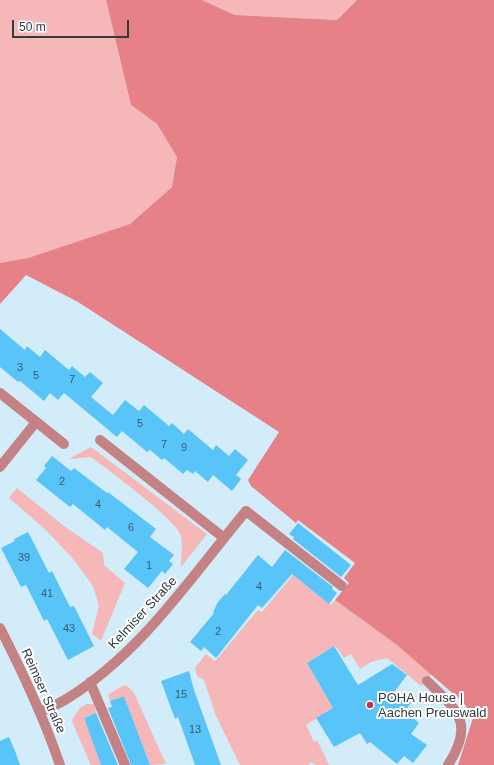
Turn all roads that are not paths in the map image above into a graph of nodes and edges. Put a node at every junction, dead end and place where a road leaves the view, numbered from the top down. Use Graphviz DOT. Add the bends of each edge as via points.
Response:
graph roads {
  1 [pos="0,393"];
  2 [pos="36,422"];
  3 [pos="100,440"];
  4 [pos="64,444"];
  5 [pos="0,466"];
  6 [pos="224,538"];
  7 [pos="342,586"];
  8 [pos="0,628"];
  9 [pos="427,681"];
  10 [pos="90,682"];
  11 [pos="40,712"];
  12 [pos="60,765"];
  13 [pos="125,765"];
  14 [pos="448,765"];
  1 -- 2 [label="street"];
  2 -- 4 [label="street"];
  2 -- 5 [label="street"];
  3 -- 6 [label="street"];
  6 -- 7 [label="street, Kelmiser Straße" via="246,511"];
  6 -- 10 [label="street, Kelmiser Straße" via="159,617 119,659"];
  8 -- 11 [label="street, Reimser Straße"];
  9 -- 14 [label="street" via="457,712 461,727 456,752"];
  10 -- 11 [label="street, Kelmiser Straße" via="67,699"];
  10 -- 13 [label="street"];
  11 -- 12 [label="street, Reimser Straße"];
}
